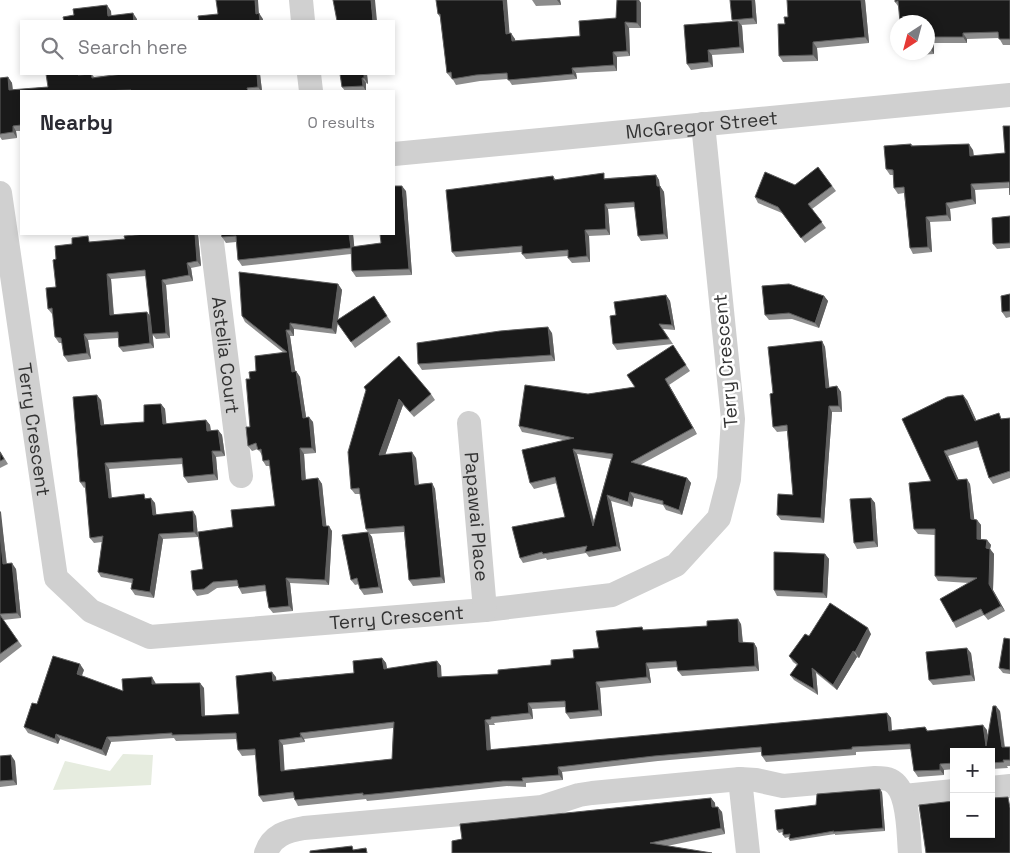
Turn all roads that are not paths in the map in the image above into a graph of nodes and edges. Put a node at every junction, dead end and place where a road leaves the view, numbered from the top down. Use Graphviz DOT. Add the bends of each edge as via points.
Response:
graph roads {
  1 [pos="301,0"];
  2 [pos="303,20"];
  3 [pos="309,75"];
  4 [pos="311,90"];
  5 [pos="1010,95"];
  6 [pos="703,124"];
  7 [pos="395,154"];
  8 [pos="20,189"];
  9 [pos="0,192"];
  10 [pos="211,235"];
  11 [pos="469,423"];
  12 [pos="241,476"];
  13 [pos="485,610"];
  14 [pos="740,779"];
  15 [pos="1010,786"];
  16 [pos="995,788"];
  17 [pos="950,791"];
  18 [pos="904,796"];
  19 [pos="266,853"];
  20 [pos="748,853"];
  21 [pos="910,853"];
  1 -- 2 [label="street"];
  3 -- 4 [label="street"];
  5 -- 6 [label="street, McGregor Street"];
  6 -- 7 [label="street, McGregor Street"];
  6 -- 13 [label="street, Terry Crescent" via="733,419 729,479 719,518 676,565 612,595"];
  8 -- 9 [label="street"];
  9 -- 13 [label="street, Terry Crescent" via="56,578 91,611 150,637"];
  10 -- 12 [label="street, Astelia Court"];
  11 -- 13 [label="street, Papawai Place"];
  14 -- 18 [label="street" via="783,786 884,778 895,783"];
  14 -- 19 [label="street" via="592,793 542,806 292,830 276,838"];
  14 -- 20 [label="street"];
  15 -- 16 [label="street"];
  17 -- 18 [label="street"];
  18 -- 21 [label="street"];
}
